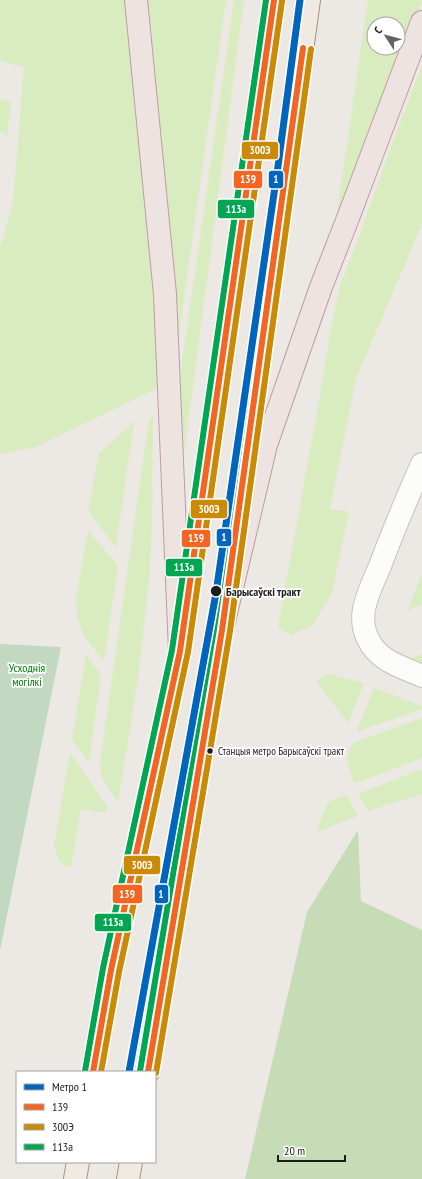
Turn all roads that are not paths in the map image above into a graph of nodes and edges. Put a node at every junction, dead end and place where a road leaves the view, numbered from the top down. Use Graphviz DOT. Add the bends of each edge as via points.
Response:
graph roads {
  1 [pos="136,0"];
  2 [pos="274,0"];
  3 [pos="309,0"];
  4 [pos="422,22"];
  5 [pos="422,464"];
  6 [pos="222,630"];
  7 [pos="180,651"];
  8 [pos="422,676"];
  9 [pos="93,1071"];
  10 [pos="148,1071"];
  11 [pos="78,1163"];
  12 [pos="131,1163"];
  13 [pos="74,1179"];
  14 [pos="128,1179"];
  1 -- 7 [label="highway" via="165,294"];
  2 -- 7 [label="main road"];
  3 -- 6 [label="main road"];
  4 -- 6 [label="highway" via="321,287 266,445"];
  5 -- 8 [label="street" via="392,532 364,608 363,620 368,639 380,655"];
  6 -- 10 [label="main road"];
  7 -- 9 [label="main road" via="111,970"];
  11 -- 13 [label="main road"];
  12 -- 14 [label="main road"];
}
